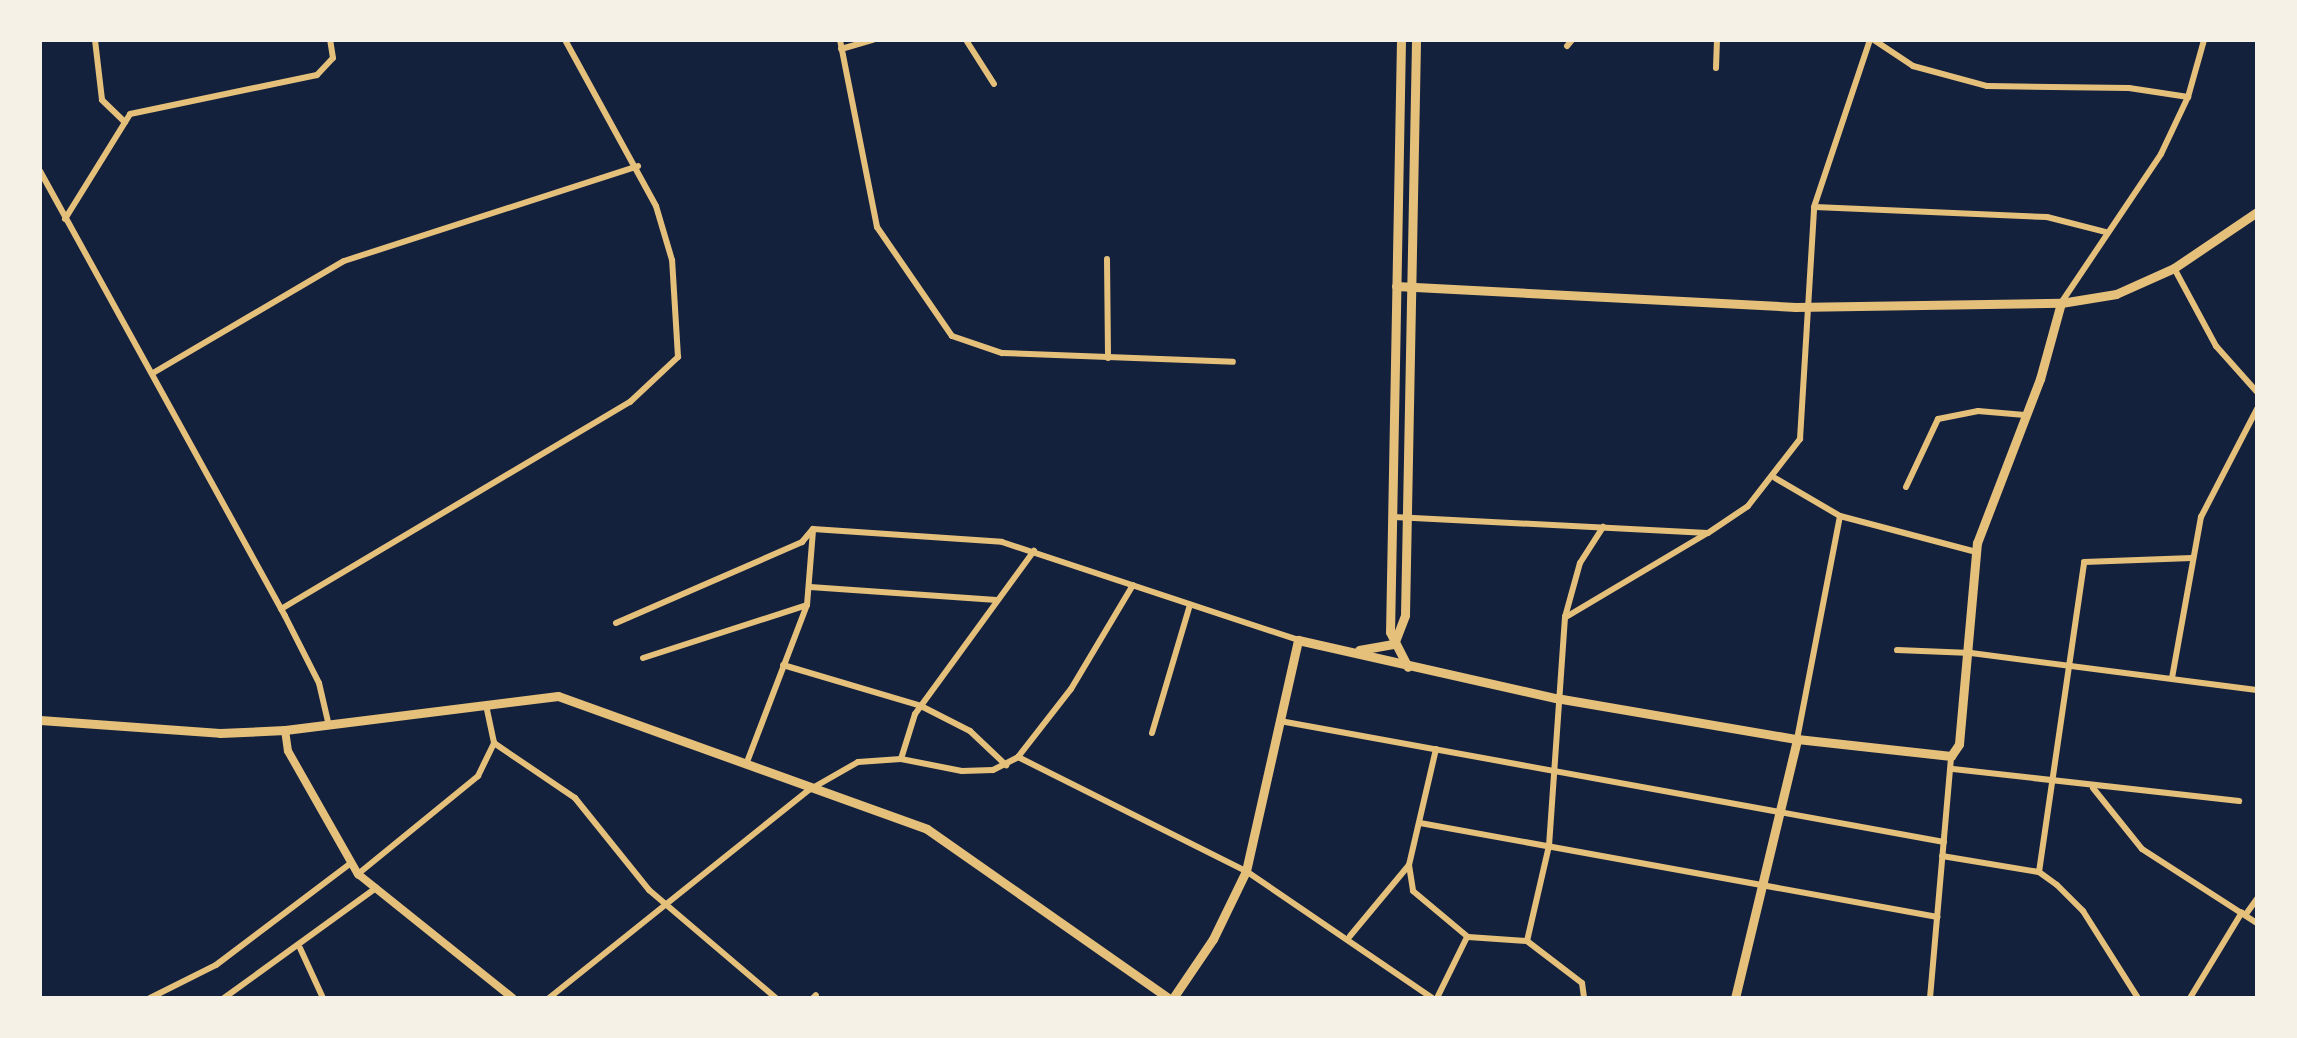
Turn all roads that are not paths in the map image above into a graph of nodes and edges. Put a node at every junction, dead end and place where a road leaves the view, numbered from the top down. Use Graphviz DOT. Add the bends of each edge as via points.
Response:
graph roads {
  1 [pos="95,40"];
  2 [pos="330,40"];
  3 [pos="566,40"];
  4 [pos="874,40"];
  5 [pos="966,40"];
  6 [pos="1401,40"];
  7 [pos="1416,40"];
  8 [pos="1717,40"];
  9 [pos="1872,40"];
  10 [pos="2204,40"];
  11 [pos="841,44"];
  12 [pos="1716,68"];
  13 [pos="994,84"];
  14 [pos="2188,97"];
  15 [pos="125,122"];
  16 [pos="1412,140"];
  17 [pos="1398,142"];
  18 [pos="638,166"];
  19 [pos="40,171"];
  20 [pos="1814,207"];
  21 [pos="2257,212"];
  22 [pos="66,218"];
  23 [pos="2106,232"];
  24 [pos="1107,259"];
  25 [pos="2174,268"];
  26 [pos="1396,286"];
  27 [pos="1412,287"];
  28 [pos="2060,303"];
  29 [pos="1806,307"];
  30 [pos="1108,358"];
  31 [pos="1233,362"];
  32 [pos="154,373"];
  33 [pos="2257,392"];
  34 [pos="2257,410"];
  35 [pos="2025,416"];
  36 [pos="1775,478"];
  37 [pos="1906,487"];
  38 [pos="1840,516"];
  39 [pos="1394,518"];
  40 [pos="1409,520"];
  41 [pos="1602,527"];
  42 [pos="813,529"];
  43 [pos="1708,533"];
  44 [pos="1034,552"];
  45 [pos="1976,552"];
  46 [pos="2192,558"];
  47 [pos="1133,585"];
  48 [pos="810,586"];
  49 [pos="997,600"];
  50 [pos="807,604"];
  51 [pos="1190,605"];
  52 [pos="281,609"];
  53 [pos="1565,618"];
  54 [pos="616,623"];
  55 [pos="1298,640"];
  56 [pos="1394,644"];
  57 [pos="1897,650"];
  58 [pos="1355,651"];
  59 [pos="1970,652"];
  60 [pos="643,658"];
  61 [pos="783,665"];
  62 [pos="2068,665"];
  63 [pos="1410,670"];
  64 [pos="2172,678"];
  65 [pos="2257,690"];
  66 [pos="1556,698"];
  67 [pos="486,704"];
  68 [pos="921,706"];
  69 [pos="40,720"];
  70 [pos="1279,720"];
  71 [pos="329,726"];
  72 [pos="286,730"];
  73 [pos="1152,732"];
  74 [pos="1797,739"];
  75 [pos="494,743"];
  76 [pos="1436,749"];
  77 [pos="1951,756"];
  78 [pos="1018,757"];
  79 [pos="900,759"];
  80 [pos="747,762"];
  81 [pos="1006,765"];
  82 [pos="1954,769"];
  83 [pos="1552,770"];
  84 [pos="2051,783"];
  85 [pos="2092,787"];
  86 [pos="809,790"];
  87 [pos="2240,800"];
  88 [pos="1782,812"];
  89 [pos="1420,823"];
  90 [pos="1944,842"];
  91 [pos="1549,846"];
  92 [pos="1942,856"];
  93 [pos="351,863"];
  94 [pos="1409,865"];
  95 [pos="1246,871"];
  96 [pos="2040,872"];
  97 [pos="358,874"];
  98 [pos="1766,886"];
  99 [pos="376,888"];
  100 [pos="2257,899"];
  101 [pos="666,905"];
  102 [pos="2244,913"];
  103 [pos="1938,917"];
  104 [pos="2257,923"];
  105 [pos="1350,936"];
  106 [pos="1468,936"];
  107 [pos="1527,942"];
  108 [pos="300,948"];
  109 [pos="159,996"];
  110 [pos="150,998"];
  111 [pos="224,998"];
  112 [pos="323,998"];
  113 [pos="513,998"];
  114 [pos="549,998"];
  115 [pos="776,998"];
  116 [pos="1171,998"];
  117 [pos="1435,998"];
  118 [pos="1584,998"];
  119 [pos="1735,998"];
  120 [pos="1930,998"];
  121 [pos="2138,998"];
  122 [pos="2190,998"];
  1 -- 15 [label="street" via="102,100"];
  2 -- 15 [label="street" via="333,58 317,75 146,108"];
  3 -- 18 [label="street"];
  4 -- 11 [label="street"];
  5 -- 13 [label="street"];
  6 -- 17 [label="main road"];
  7 -- 16 [label="main road"];
  8 -- 12 [label="street"];
  9 -- 14 [label="street" via="1913,66 1987,86 2129,88"];
  9 -- 20 [label="street"];
  10 -- 14 [label="street"];
  11 -- 30 [label="street" via="877,226 952,336 1002,353"];
  14 -- 23 [label="street" via="2160,154"];
  15 -- 22 [label="street"];
  16 -- 17 [label="main road"];
  16 -- 27 [label="main road"];
  17 -- 26 [label="main road"];
  18 -- 32 [label="street" via="344,261"];
  18 -- 52 [label="street" via="672,260 680,340 668,370 578,435"];
  19 -- 22 [label="street"];
  20 -- 23 [label="street" via="2047,217"];
  20 -- 29 [label="street"];
  21 -- 25 [label="main road"];
  22 -- 32 [label="street"];
  23 -- 28 [label="street"];
  24 -- 30 [label="street"];
  25 -- 28 [label="main road" via="2116,294"];
  25 -- 33 [label="street" via="2216,346"];
  26 -- 27 [label="main road"];
  26 -- 39 [label="main road"];
  27 -- 29 [label="main road"];
  27 -- 40 [label="main road"];
  28 -- 29 [label="main road"];
  28 -- 35 [label="main road"];
  29 -- 36 [label="street" via="1806,414 1791,458"];
  30 -- 31 [label="street"];
  32 -- 52 [label="street"];
  34 -- 46 [label="street" via="2201,517"];
  35 -- 37 [label="street" via="1978,411 1938,419"];
  35 -- 45 [label="main road"];
  36 -- 38 [label="street"];
  36 -- 43 [label="street" via="1723,528"];
  38 -- 45 [label="street"];
  38 -- 74 [label="street"];
  39 -- 40 [label="street"];
  39 -- 56 [label="main road"];
  40 -- 41 [label="street"];
  40 -- 56 [label="main road" via="1405,615"];
  41 -- 43 [label="street"];
  41 -- 53 [label="street" via="1580,563"];
  42 -- 44 [label="street" via="1002,542"];
  42 -- 48 [label="street"];
  42 -- 54 [label="street" via="802,542"];
  43 -- 53 [label="street"];
  44 -- 47 [label="street"];
  44 -- 49 [label="street"];
  45 -- 59 [label="main road"];
  46 -- 62 [label="street" via="2084,562"];
  46 -- 64 [label="street"];
  47 -- 51 [label="street"];
  47 -- 78 [label="street" via="1072,689"];
  48 -- 49 [label="street"];
  48 -- 50 [label="street"];
  49 -- 68 [label="street"];
  50 -- 60 [label="street"];
  50 -- 61 [label="street"];
  51 -- 55 [label="street"];
  51 -- 73 [label="street"];
  52 -- 71 [label="street" via="319,684"];
  53 -- 66 [label="street"];
  55 -- 58 [label="main road"];
  55 -- 70 [label="main road"];
  56 -- 58 [label="main road"];
  56 -- 63 [label="main road"];
  57 -- 59 [label="street"];
  58 -- 63 [label="main road"];
  59 -- 62 [label="street"];
  59 -- 77 [label="main road" via="1959,744"];
  61 -- 68 [label="street"];
  61 -- 80 [label="street"];
  62 -- 64 [label="street"];
  62 -- 84 [label="street"];
  63 -- 66 [label="main road"];
  64 -- 65 [label="street"];
  66 -- 74 [label="main road"];
  66 -- 83 [label="street"];
  67 -- 71 [label="main road"];
  67 -- 75 [label="street"];
  67 -- 80 [label="main road" via="558,696"];
  68 -- 79 [label="street"];
  68 -- 81 [label="street" via="970,731"];
  69 -- 72 [label="main road" via="220,733"];
  70 -- 76 [label="street"];
  70 -- 95 [label="main road"];
  71 -- 72 [label="main road"];
  72 -- 93 [label="street" via="288,751"];
  74 -- 77 [label="main road"];
  74 -- 88 [label="main road"];
  75 -- 97 [label="street" via="478,776"];
  75 -- 101 [label="street" via="574,798"];
  76 -- 83 [label="street"];
  76 -- 89 [label="street"];
  77 -- 82 [label="street"];
  78 -- 81 [label="street"];
  78 -- 95 [label="street"];
  79 -- 81 [label="street" via="962,771"];
  79 -- 86 [label="street" via="858,762"];
  80 -- 86 [label="main road"];
  82 -- 84 [label="street"];
  82 -- 90 [label="street"];
  83 -- 88 [label="street"];
  83 -- 91 [label="street"];
  84 -- 85 [label="street"];
  84 -- 96 [label="street"];
  85 -- 87 [label="street"];
  85 -- 102 [label="street" via="2152,857"];
  86 -- 101 [label="street"];
  86 -- 116 [label="main road" via="950,842"];
  88 -- 90 [label="street"];
  88 -- 98 [label="main road"];
  89 -- 91 [label="street"];
  89 -- 94 [label="street"];
  90 -- 92 [label="street"];
  91 -- 98 [label="street"];
  91 -- 107 [label="street"];
  92 -- 96 [label="street"];
  92 -- 103 [label="street"];
  93 -- 97 [label="street"];
  93 -- 109 [label="street" via="216,965"];
  94 -- 105 [label="street"];
  94 -- 106 [label="street" via="1417,898"];
  95 -- 105 [label="street"];
  95 -- 116 [label="main road" via="1213,939"];
  96 -- 121 [label="street" via="2083,911"];
  97 -- 99 [label="street"];
  98 -- 103 [label="street"];
  98 -- 119 [label="main road"];
  99 -- 108 [label="street"];
  99 -- 113 [label="street"];
  100 -- 102 [label="street"];
  101 -- 114 [label="street"];
  101 -- 115 [label="street"];
  102 -- 104 [label="street"];
  102 -- 122 [label="street"];
  103 -- 120 [label="street"];
  105 -- 117 [label="street"];
  106 -- 107 [label="street"];
  106 -- 117 [label="street"];
  107 -- 118 [label="street" via="1582,983"];
  108 -- 111 [label="street"];
  108 -- 112 [label="street"];
  109 -- 110 [label="street"];
}
